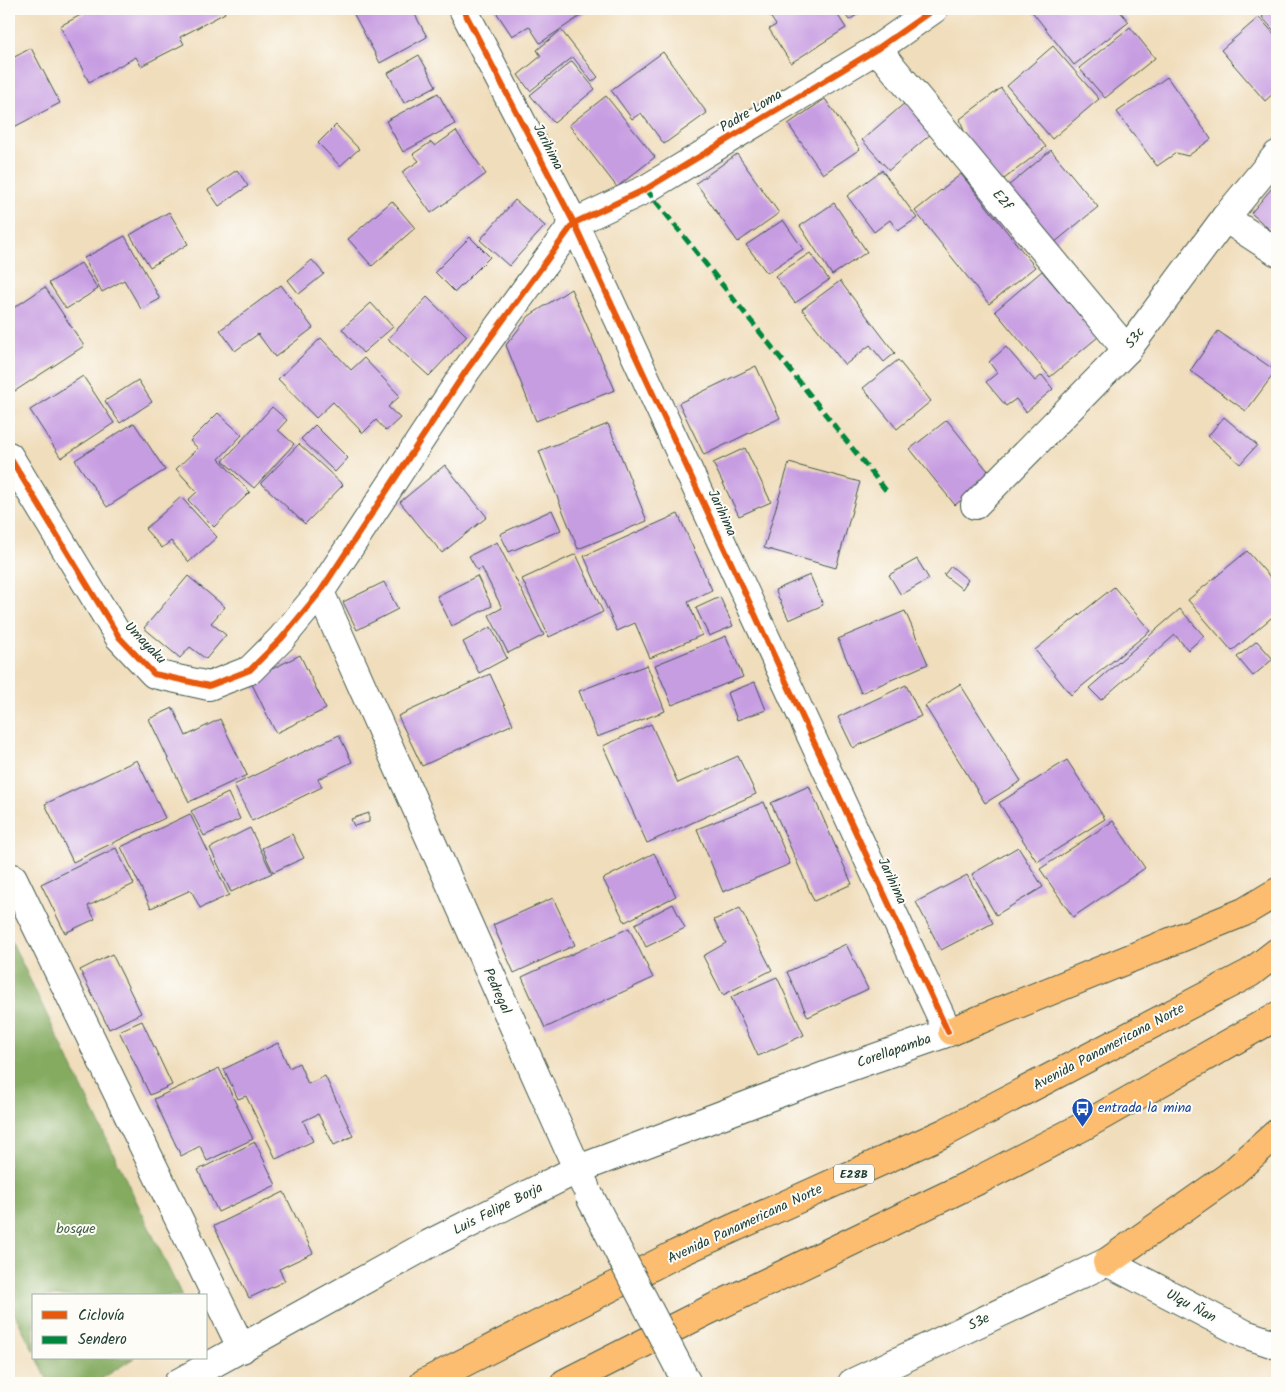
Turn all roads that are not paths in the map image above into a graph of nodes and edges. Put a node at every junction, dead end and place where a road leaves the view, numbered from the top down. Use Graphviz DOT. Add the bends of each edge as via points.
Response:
graph roads {
  1 [pos="463,9"];
  2 [pos="934,9"];
  3 [pos="877,49"];
  4 [pos="1277,155"];
  5 [pos="1225,218"];
  6 [pos="574,223"];
  7 [pos="1277,252"];
  8 [pos="1127,350"];
  9 [pos="9,456"];
  10 [pos="975,505"];
  11 [pos="320,592"];
  12 [pos="14,878"];
  13 [pos="1277,892"];
  14 [pos="1277,952"];
  15 [pos="1277,1016"];
  16 [pos="950,1032"];
  17 [pos="835,1072"];
  18 [pos="1277,1133"];
  19 [pos="576,1170"];
  20 [pos="1107,1262"];
  21 [pos="1277,1345"];
  22 [pos="242,1349"];
  23 [pos="178,1383"];
  24 [pos="424,1383"];
  25 [pos="565,1383"];
  26 [pos="687,1383"];
  27 [pos="852,1383"];
  1 -- 6 [label="street, Jarihima"];
  2 -- 3 [label="street, Padre Loma"];
  3 -- 6 [label="street, Padre Loma" via="646,189"];
  3 -- 8 [label="street, E2f"];
  4 -- 5 [label="street, S3c"];
  5 -- 7 [label="street"];
  5 -- 8 [label="street, S3c"];
  6 -- 11 [label="street, Umayaku" via="466,372"];
  6 -- 16 [label="street, Jarihima"];
  8 -- 10 [label="street, S3c"];
  9 -- 11 [label="street, Umayaku" via="118,637 154,674 209,686 250,670"];
  11 -- 19 [label="street, Pedregal"];
  12 -- 22 [label="street"];
  13 -- 16 [label="highway" via="1244,912"];
  14 -- 24 [label="highway, Avenida Panamericana Norte / E28B" via="1250,973 944,1133 676,1254"];
  15 -- 25 [label="highway" via="1082,1127"];
  16 -- 17 [label="street, Corellapamba"];
  17 -- 19 [label="street, Luis Felipe Borja"];
  18 -- 20 [label="highway" via="1230,1176"];
  19 -- 22 [label="street, Luis Felipe Borja" via="429,1244"];
  19 -- 26 [label="street, Pedregal, bridge"];
  20 -- 21 [label="street, Ulqu Ñan" via="1245,1334"];
  20 -- 27 [label="street, S3e"];
  22 -- 23 [label="street, Luis Felipe Borja"];
}
